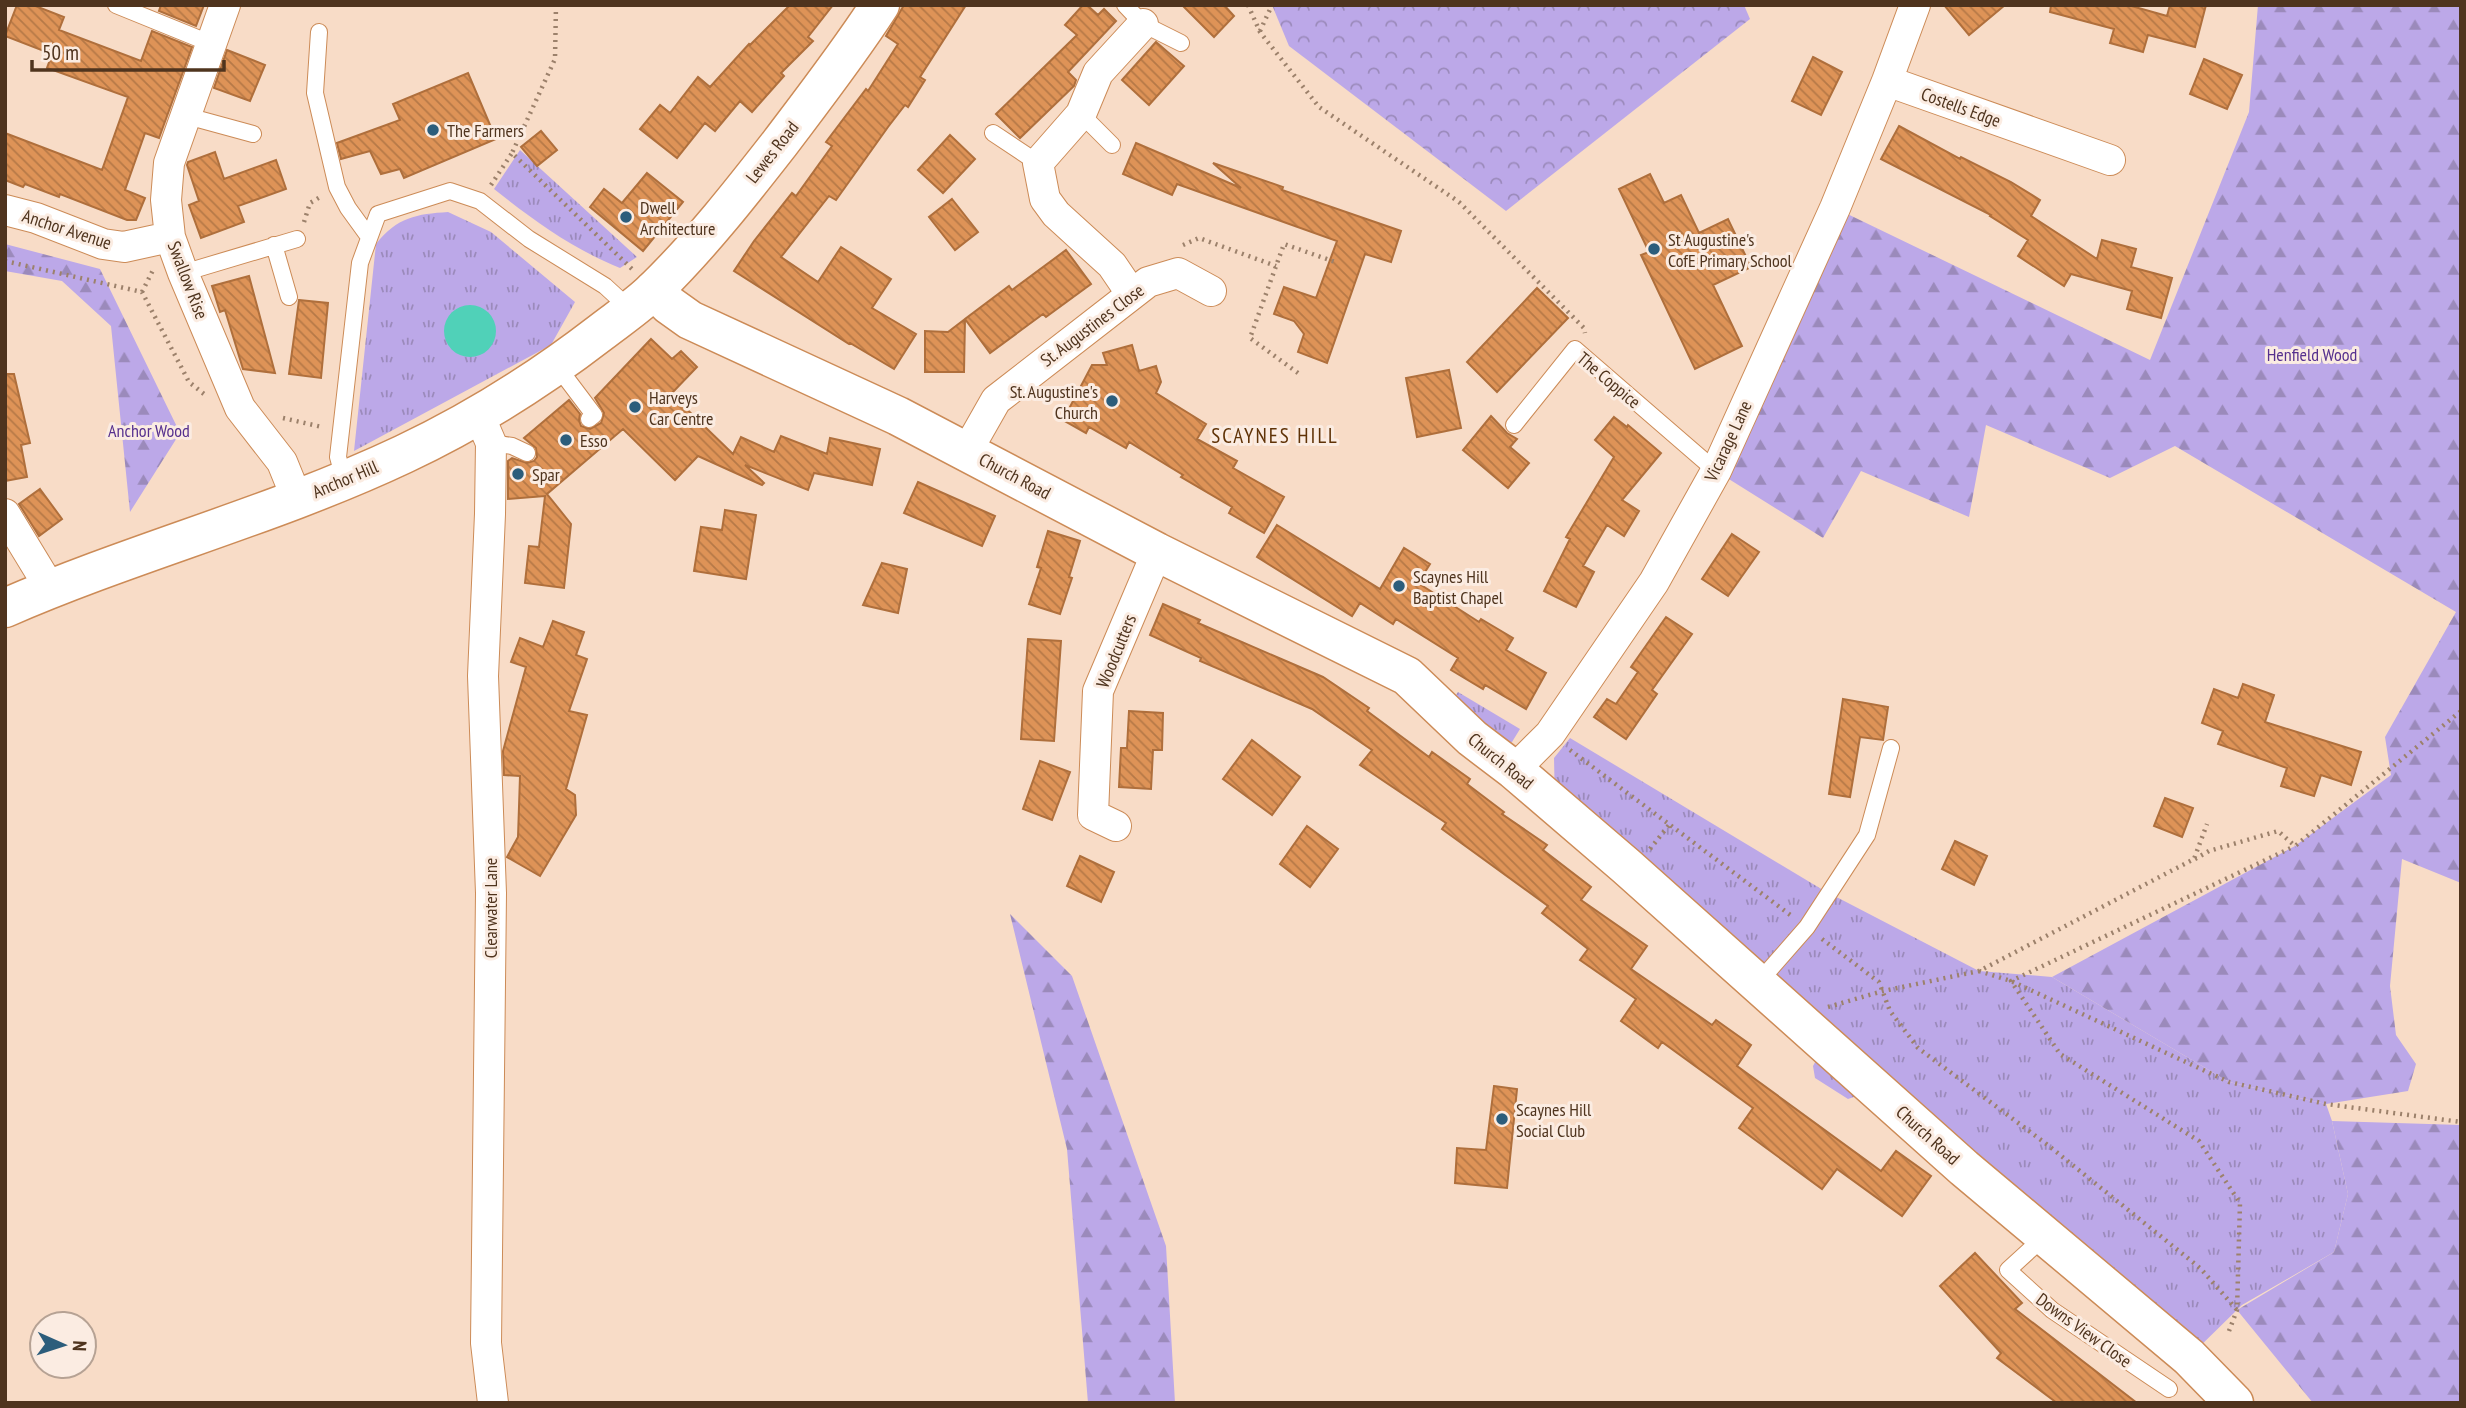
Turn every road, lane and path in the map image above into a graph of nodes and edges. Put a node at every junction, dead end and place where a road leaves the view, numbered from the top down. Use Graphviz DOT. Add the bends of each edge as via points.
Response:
graph roads {
  1 [pos="116,5"];
  2 [pos="225,5"];
  3 [pos="556,5"];
  4 [pos="880,5"];
  5 [pos="1248,5"];
  6 [pos="1272,5"];
  7 [pos="1916,5"];
  8 [pos="1134,14"];
  9 [pos="319,32"];
  10 [pos="1260,32"];
  11 [pos="1181,43"];
  12 [pos="212,44"];
  13 [pos="1887,81"];
  14 [pos="1081,114"];
  15 [pos="187,116"];
  16 [pos="993,133"];
  17 [pos="253,134"];
  18 [pos="1112,145"];
  19 [pos="512,153"];
  20 [pos="2110,160"];
  21 [pos="1038,163"];
  22 [pos="337,187"];
  23 [pos="480,201"];
  24 [pos="5,210"];
  25 [pos="170,237"];
  26 [pos="369,237"];
  27 [pos="298,239"];
  28 [pos="274,245"];
  29 [pos="1338,263"];
  30 [pos="1276,266"];
  31 [pos="183,273"];
  32 [pos="1140,288"];
  33 [pos="1211,290"];
  34 [pos="289,297"];
  35 [pos="642,300"];
  36 [pos="1588,361"];
  37 [pos="557,366"];
  38 [pos="1298,373"];
  39 [pos="589,419"];
  40 [pos="1514,425"];
  41 [pos="485,429"];
  42 [pos="967,451"];
  43 [pos="527,453"];
  44 [pos="1716,471"];
  45 [pos="344,479"];
  46 [pos="297,499"];
  47 [pos="5,514"];
  48 [pos="1157,552"];
  49 [pos="50,588"];
  50 [pos="5,608"];
  51 [pos="2461,711"];
  52 [pos="1550,734"];
  53 [pos="1891,747"];
  54 [pos="1514,770"];
  55 [pos="2207,824"];
  56 [pos="1116,826"];
  57 [pos="2295,846"];
  58 [pos="2194,859"];
  59 [pos="1807,927"];
  60 [pos="1979,971"];
  61 [pos="2011,981"];
  62 [pos="1757,984"];
  63 [pos="1883,991"];
  64 [pos="1794,1017"];
  65 [pos="2461,1122"];
  66 [pos="2044,1237"];
  67 [pos="2237,1310"];
  68 [pos="2229,1331"];
  69 [pos="2169,1390"];
  70 [pos="493,1403"];
  71 [pos="2234,1403"];
  1 -- 12 [label="lane"];
  2 -- 12 [label="street, Swallow Rise"];
  3 -- 19 [label="path" via="555,59"];
  4 -- 35 [label="main road, Lewes Road" via="851,51 754,176"];
  5 -- 10 [label="path"];
  6 -- 10 [label="path"];
  7 -- 13 [label="street"];
  8 -- 11 [label="lane"];
  8 -- 14 [label="street" via="1098,73"];
  9 -- 22 [label="lane" via="315,93"];
  10 -- 36 [label="path" via="1319,107 1469,211 1584,328"];
  12 -- 15 [label="street, Swallow Rise"];
  13 -- 20 [label="street, Costells Edge"];
  13 -- 44 [label="street, Vicarage Lane"];
  14 -- 18 [label="lane"];
  14 -- 21 [label="street"];
  15 -- 17 [label="lane"];
  15 -- 25 [label="street, Swallow Rise" via="169,163"];
  16 -- 21 [label="lane"];
  19 -- 23 [label="path"];
  19 -- 35 [label="path"];
  21 -- 32 [label="street" via="1045,199 1056,214"];
  22 -- 26 [label="lane"];
  22 -- 27 [label="path" via="310,203"];
  23 -- 26 [label="lane" via="450,191 378,214"];
  23 -- 35 [label="lane" via="529,239 605,286"];
  24 -- 25 [label="street, Anchor Avenue" via="103,244 124,247"];
  25 -- 31 [label="street, Swallow Rise"];
  26 -- 45 [label="lane" via="360,263 338,457"];
  27 -- 28 [label="lane"];
  28 -- 31 [label="lane"];
  28 -- 34 [label="lane"];
  29 -- 30 [label="path" via="1284,244"];
  30 -- 32 [label="path" via="1199,238 1162,256"];
  30 -- 38 [label="path" via="1250,338"];
  31 -- 46 [label="street, Swallow Rise" via="240,408 282,462"];
  32 -- 33 [label="street, St. Augustines Close" via="1178,273"];
  32 -- 42 [label="street, St. Augustines Close" via="996,400"];
  35 -- 37 [label="main road, Anchor Hill"];
  35 -- 42 [label="main road, Church Road" via="669,305 690,320"];
  36 -- 40 [label="lane, The Coppice" via="1575,349"];
  36 -- 44 [label="lane, The Coppice"];
  37 -- 39 [label="lane" via="594,415"];
  37 -- 41 [label="main road, Anchor Hill"];
  41 -- 43 [label="lane"];
  41 -- 45 [label="main road, Anchor Hill" via="404,454"];
  41 -- 70 [label="street, Clearwater Lane" via="491,514 483,676 491,893 486,1343"];
  42 -- 48 [label="main road, Church Road"];
  44 -- 52 [label="street, Vicarage Lane" via="1654,582"];
  45 -- 46 [label="main road, Anchor Hill"];
  46 -- 49 [label="main road, Anchor Hill"];
  47 -- 49 [label="street"];
  48 -- 54 [label="main road, Church Road" via="1407,676 1472,738"];
  48 -- 56 [label="street, Woodcutters" via="1098,691 1093,815"];
  49 -- 50 [label="main road, Anchor Hill"];
  51 -- 57 [label="path"];
  52 -- 54 [label="street, Vicarage Lane"];
  52 -- 59 [label="path"];
  53 -- 59 [label="lane" via="1867,835"];
  54 -- 62 [label="main road, Church Road"];
  55 -- 58 [label="path"];
  57 -- 58 [label="path" via="2278,831"];
  57 -- 61 [label="path"];
  58 -- 60 [label="path"];
  59 -- 62 [label="lane"];
  59 -- 63 [label="path" via="1879,982"];
  60 -- 61 [label="path"];
  60 -- 63 [label="path"];
  61 -- 65 [label="path" via="2229,1082 2326,1104"];
  61 -- 67 [label="path" via="2060,1054 2199,1141 2240,1203"];
  62 -- 64 [label="main road, Church Road"];
  63 -- 64 [label="path"];
  63 -- 67 [label="path" via="1890,1011 1918,1048 2200,1268"];
  64 -- 66 [label="main road, Church Road"];
  66 -- 69 [label="lane, Downs View Close" via="2008,1270 2052,1310"];
  66 -- 71 [label="main road, Church Road" via="2189,1357"];
  67 -- 68 [label="path"];
}
